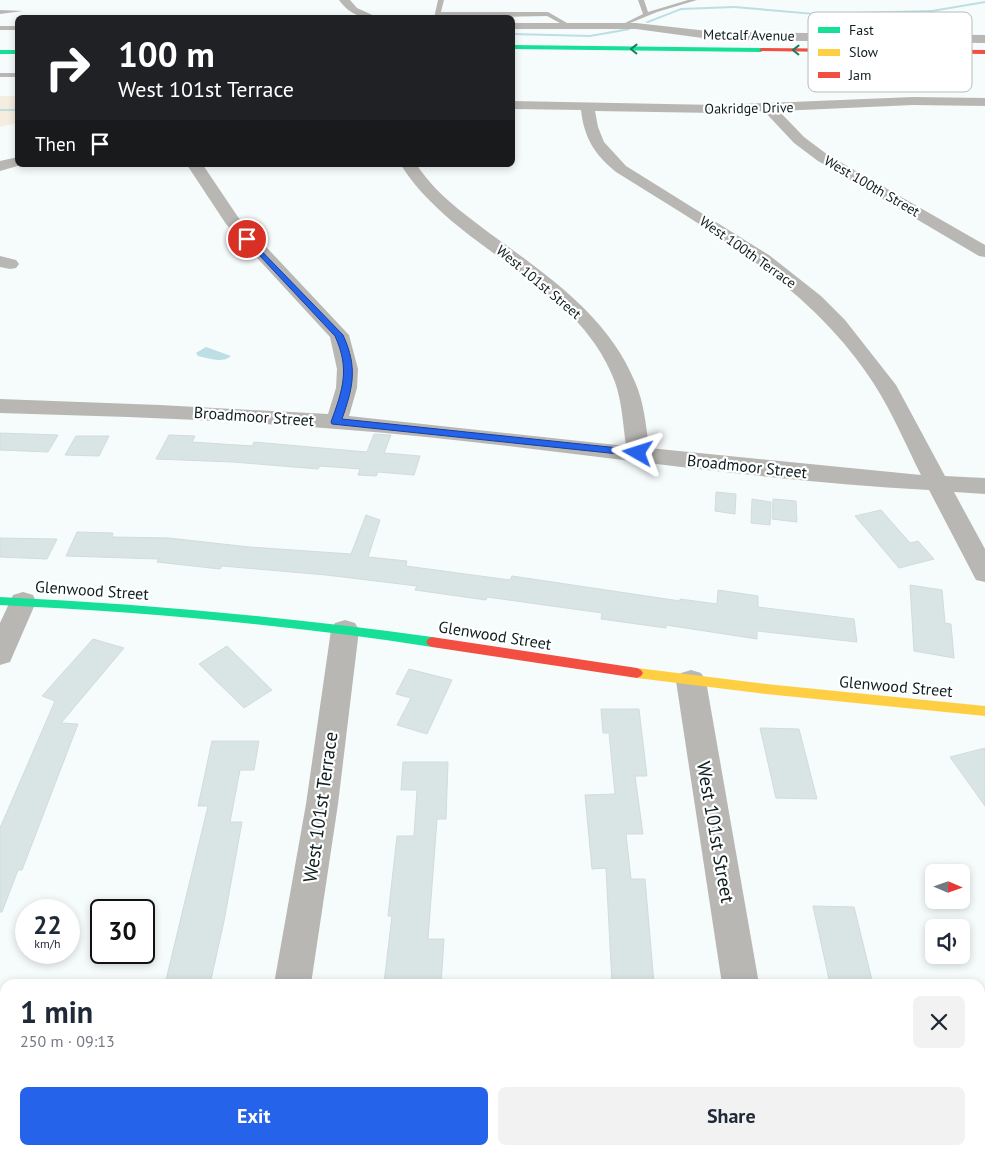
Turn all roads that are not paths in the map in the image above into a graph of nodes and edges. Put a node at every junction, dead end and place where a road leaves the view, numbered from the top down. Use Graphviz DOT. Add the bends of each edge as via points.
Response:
graph roads {
  1 [pos="344,0"];
  2 [pos="441,0"];
  3 [pos="641,0"];
  4 [pos="694,0"];
  5 [pos="20,11"];
  6 [pos="0,12"];
  7 [pos="366,15"];
  8 [pos="438,15"];
  9 [pos="493,15"];
  10 [pos="646,15"];
  11 [pos="515,26"];
  12 [pos="571,26"];
  13 [pos="624,26"];
  14 [pos="0,28"];
  15 [pos="15,28"];
  16 [pos="808,37"];
  17 [pos="972,38"];
  18 [pos="985,38"];
  19 [pos="0,42"];
  20 [pos="15,43"];
  21 [pos="515,47"];
  22 [pos="808,50"];
  23 [pos="0,52"];
  24 [pos="15,52"];
  25 [pos="972,52"];
  26 [pos="985,52"];
  27 [pos="515,57"];
  28 [pos="808,60"];
  29 [pos="972,61"];
  30 [pos="985,61"];
  31 [pos="0,75"];
  32 [pos="15,76"];
  33 [pos="985,102"];
  34 [pos="515,105"];
  35 [pos="588,108"];
  36 [pos="769,108"];
  37 [pos="15,162"];
  38 [pos="0,166"];
  39 [pos="196,167"];
  40 [pos="411,167"];
  41 [pos="985,252"];
  42 [pos="0,406"];
  43 [pos="336,422"];
  44 [pos="638,453"];
  45 [pos="938,484"];
  46 [pos="985,486"];
  47 [pos="985,573"];
  48 [pos="12,602"];
  49 [pos="345,630"];
  50 [pos="0,654"];
  51 [pos="692,681"];
  52 [pos="985,710"];
  53 [pos="293,979"];
  54 [pos="740,979"];
  1 -- 7 [label="street" via="354,10"];
  2 -- 8 [label="lane"];
  3 -- 10 [label="lane"];
  4 -- 10 [label="lane"];
  5 -- 6 [label="lane"];
  9 -- 12 [label="lane" via="548,14"];
  10 -- 13 [label="lane"];
  11 -- 12 [label="street"];
  12 -- 13 [label="street"];
  13 -- 16 [label="street" via="717,36"];
  14 -- 15 [label="lane"];
  17 -- 18 [label="street"];
  19 -- 20 [label="main road"];
  22 -- 21 [label="main road, Metcalf Avenue, one-way"];
  23 -- 24 [label="main road"];
  26 -- 25 [label="main road, Metcalf Avenue, one-way"];
  27 -- 28 [label="main road, Metcalf Avenue"];
  29 -- 30 [label="main road, Metcalf Avenue"];
  31 -- 32 [label="lane"];
  33 -- 36 [label="street, Oakridge Drive"];
  34 -- 35 [label="street, Oakridge Drive"];
  35 -- 36 [label="street, Oakridge Drive"];
  35 -- 45 [label="street, West 100th Terrace" via="591,135 608,158 778,270 837,323 885,385"];
  36 -- 41 [label="street, West 100th Street" via="823,158"];
  37 -- 38 [label="street"];
  39 -- 43 [label="street" via="232,220 339,335 347,352 350,371"];
  40 -- 44 [label="street, West 101st Street" via="449,210 543,283 592,328 611,354 624,382 633,413"];
  42 -- 43 [label="street, Broadmoor Street" via="143,410"];
  43 -- 44 [label="street, Broadmoor Street"];
  44 -- 45 [label="street, Broadmoor Street" via="844,477"];
  45 -- 46 [label="street, Broadmoor Street"];
  45 -- 47 [label="street, West 100th Terrace"];
  48 -- 49 [label="main road, Glenwood Street" via="235,617"];
  48 -- 50 [label="street"];
  49 -- 51 [label="main road, Glenwood Street"];
  49 -- 53 [label="street, West 101st Terrace" via="322,804"];
  51 -- 52 [label="main road, Glenwood Street" via="854,700"];
  51 -- 54 [label="street, West 101st Street"];
}
